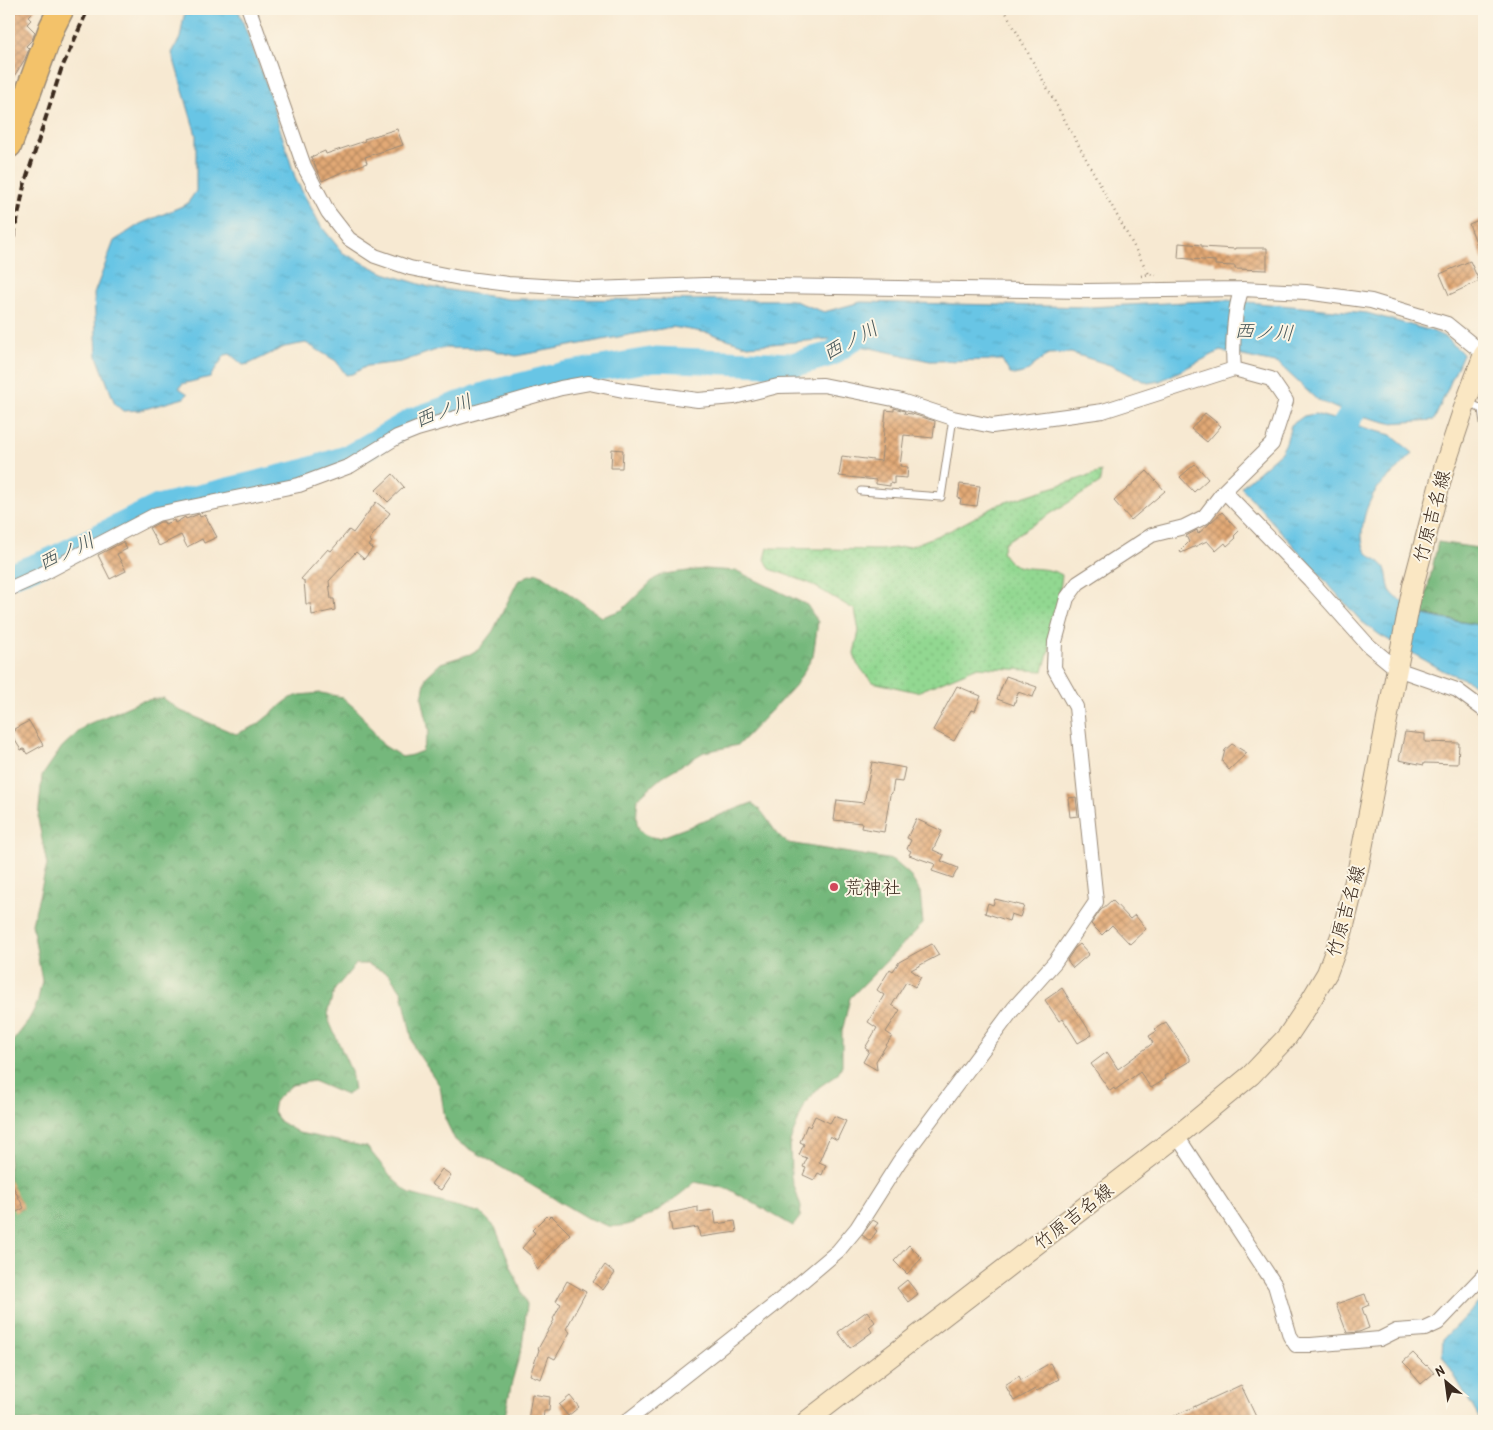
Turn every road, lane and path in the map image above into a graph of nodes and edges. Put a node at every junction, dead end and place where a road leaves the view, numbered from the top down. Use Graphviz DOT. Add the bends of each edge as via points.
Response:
graph roads {
  1 [pos="61,9"];
  2 [pos="248,9"];
  3 [pos="1004,9"];
  4 [pos="9,144"];
  5 [pos="1149,274"];
  6 [pos="1240,294"];
  7 [pos="1484,354"];
  8 [pos="1233,362"];
  9 [pos="1466,402"];
  10 [pos="953,418"];
  11 [pos="1484,423"];
  12 [pos="861,491"];
  13 [pos="1224,491"];
  14 [pos="9,589"];
  15 [pos="1398,664"];
  16 [pos="1484,710"];
  17 [pos="1177,1136"];
  18 [pos="1484,1275"];
  19 [pos="627,1421"];
  20 [pos="806,1421"];
  1 -- 4 [label="highway"];
  2 -- 6 [label="street" via="304,166 328,212 349,240 375,256 410,268 508,284 593,288 705,285"];
  3 -- 5 [label="path"];
  6 -- 7 [label="street" via="1306,292 1371,301 1447,324"];
  6 -- 8 [label="street"];
  7 -- 9 [label="main road, 竹原吉名線"];
  8 -- 10 [label="street" via="1104,411 992,426"];
  8 -- 13 [label="street" via="1271,379 1286,402 1272,444"];
  9 -- 11 [label="lane" via="1482,410"];
  9 -- 15 [label="main road, 竹原吉名線" via="1444,468 1413,586"];
  10 -- 12 [label="lane" via="941,497"];
  10 -- 14 [label="street" via="898,400 822,385 778,386 734,397 698,400 589,383 561,388 416,428 350,466 299,485 157,514"];
  13 -- 15 [label="street" via="1368,646"];
  13 -- 19 [label="street" via="1204,516 1184,527 1152,535 1078,584 1067,598 1055,642 1054,668 1076,707 1096,902 1055,962 1014,1008 899,1162 857,1228 838,1251"];
  15 -- 16 [label="street" via="1457,690"];
  15 -- 17 [label="main road, 竹原吉名線" via="1358,869 1342,933 1327,973 1287,1037 1251,1075"];
  17 -- 18 [label="street" via="1275,1285 1290,1336 1296,1345 1380,1339 1396,1331 1425,1329 1438,1323"];
  17 -- 20 [label="main road, 竹原吉名線"];
}
